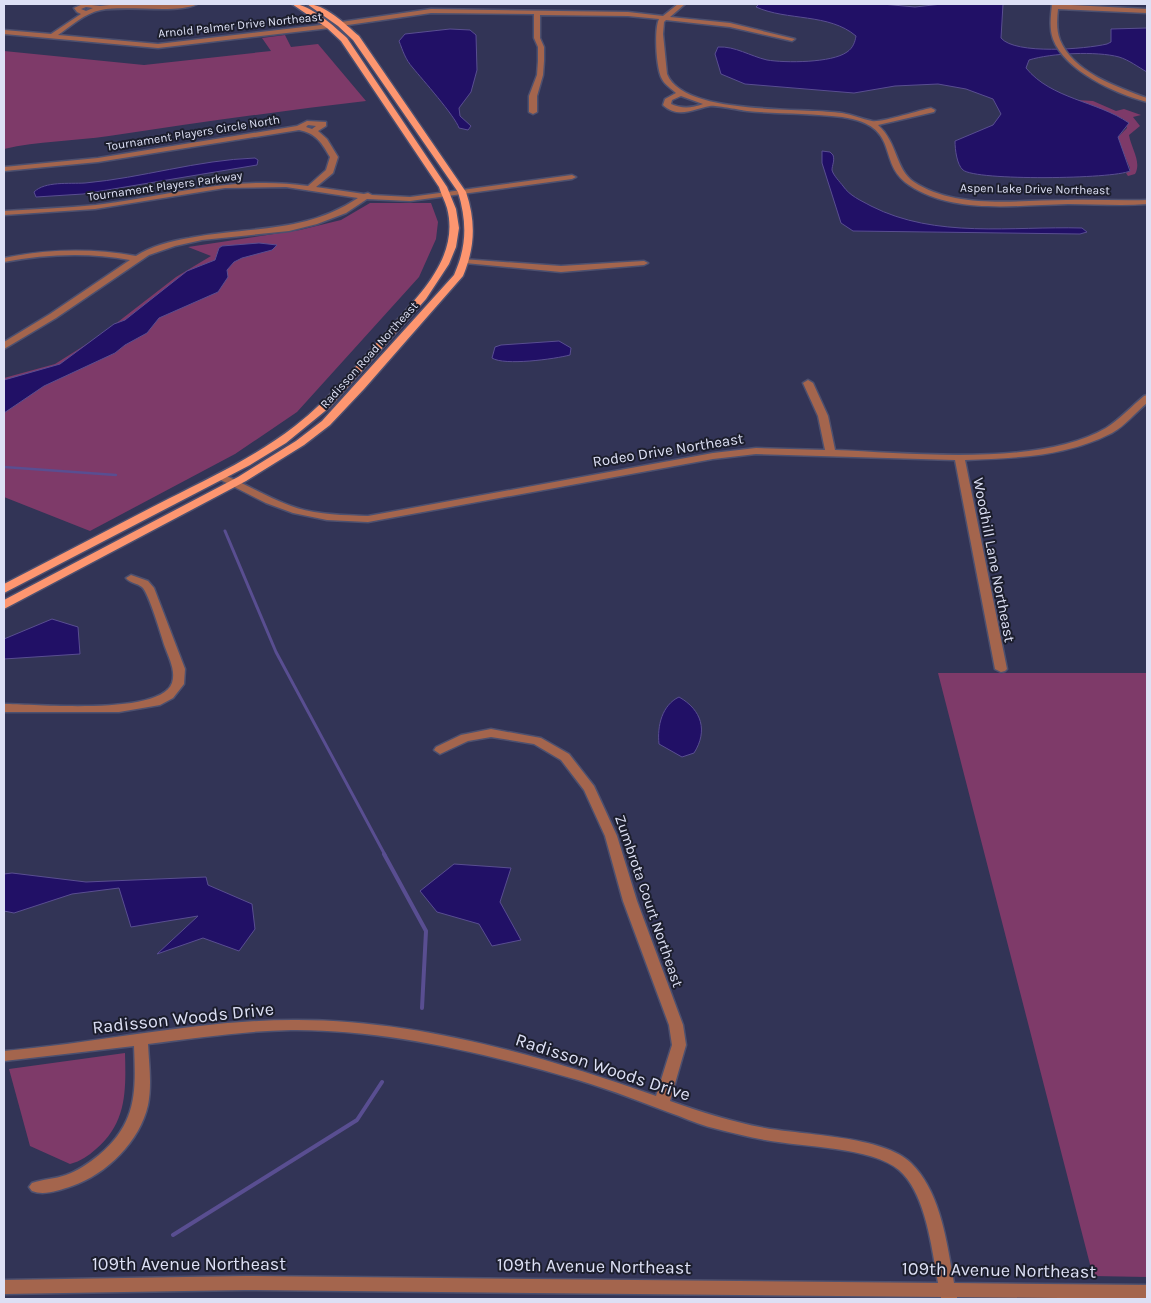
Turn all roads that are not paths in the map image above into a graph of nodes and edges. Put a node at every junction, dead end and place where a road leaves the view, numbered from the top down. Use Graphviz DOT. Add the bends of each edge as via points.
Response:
graph roads {
  1 [pos="194,4"];
  2 [pos="296,4"];
  3 [pos="682,4"];
  4 [pos="1055,6"];
  5 [pos="99,8"];
  6 [pos="309,8"];
  7 [pos="1147,11"];
  8 [pos="86,13"];
  9 [pos="537,14"];
  10 [pos="664,17"];
  11 [pos="341,24"];
  12 [pos="330,26"];
  13 [pos="4,32"];
  14 [pos="51,37"];
  15 [pos="356,38"];
  16 [pos="792,39"];
  17 [pos="682,93"];
  18 [pos="1147,100"];
  19 [pos="710,103"];
  20 [pos="931,110"];
  21 [pos="533,112"];
  22 [pos="873,124"];
  23 [pos="4,169"];
  24 [pos="572,177"];
  25 [pos="314,185"];
  26 [pos="462,192"];
  27 [pos="447,194"];
  28 [pos="369,195"];
  29 [pos="1147,202"];
  30 [pos="4,208"];
  31 [pos="4,213"];
  32 [pos="137,259"];
  33 [pos="4,260"];
  34 [pos="465,261"];
  35 [pos="644,263"];
  36 [pos="4,346"];
  37 [pos="808,383"];
  38 [pos="1147,398"];
  39 [pos="830,452"];
  40 [pos="959,456"];
  41 [pos="220,477"];
  42 [pos="235,483"];
  43 [pos="131,578"];
  44 [pos="4,589"];
  45 [pos="4,605"];
  46 [pos="1001,669"];
  47 [pos="4,708"];
  48 [pos="440,750"];
  49 [pos="141,1041"];
  50 [pos="4,1056"];
  51 [pos="661,1105"];
  52 [pos="37,1186"];
  53 [pos="4,1288"];
  54 [pos="1147,1292"];
  55 [pos="948,1294"];
  1 -- 5 [label="street"];
  2 -- 6 [label="main road, Radisson Road Northeast"];
  3 -- 10 [label="street"];
  4 -- 7 [label="street"];
  4 -- 18 [label="street" via="1054,32 1067,57 1098,78"];
  5 -- 8 [label="street"];
  5 -- 8 [label="street" via="86,5 77,8"];
  6 -- 11 [label="main road"];
  6 -- 12 [label="main road, Radisson Road Northeast"];
  8 -- 14 [label="street"];
  9 -- 10 [label="street"];
  9 -- 11 [label="street" via="431,10"];
  9 -- 21 [label="street" via="541,61"];
  10 -- 16 [label="street" via="730,25"];
  10 -- 17 [label="street" via="659,38 662,72 668,84"];
  11 -- 15 [label="main road, Radisson Road Northeast"];
  12 -- 14 [label="street, Arnold Palmer Drive Northeast" via="158,46"];
  12 -- 15 [label="main road"];
  12 -- 27 [label="main road, Radisson Road Northeast" via="351,50"];
  13 -- 14 [label="street, Arnold Palmer Drive Northeast"];
  15 -- 26 [label="main road, Radisson Road Northeast"];
  17 -- 19 [label="street"];
  17 -- 19 [label="street" via="669,99 667,104 684,110"];
  19 -- 22 [label="street" via="743,110 832,113"];
  20 -- 22 [label="street"];
  22 -- 29 [label="street, Aspen Lake Drive Northeast" via="888,138 901,174 917,186 939,195 978,201"];
  23 -- 25 [label="street, Tournament Players Circle North" via="83,162 299,128 322,136 334,157 330,171"];
  24 -- 26 [label="street, Tournament Players Parkway"];
  25 -- 28 [label="street, Tournament Players Parkway"];
  25 -- 30 [label="street, Tournament Players Parkway" via="265,180 235,181 95,203"];
  25 -- 31 [label="street, Tournament Players Parkway" via="225,186 65,211"];
  26 -- 27 [label="street, Tournament Players Parkway"];
  26 -- 34 [label="main road, Radisson Road Northeast" via="471,230"];
  27 -- 28 [label="street, Tournament Players Parkway" via="410,199"];
  27 -- 41 [label="main road, Radisson Road Northeast" via="454,218 454,240 446,263 422,299 316,415 278,443"];
  28 -- 32 [label="street" via="339,216 324,222 180,240"];
  32 -- 33 [label="street" via="84,250"];
  32 -- 36 [label="street"];
  34 -- 35 [label="street" via="561,269"];
  34 -- 42 [label="main road, Radisson Road Northeast" via="458,276 422,319 326,424"];
  37 -- 39 [label="street" via="822,416"];
  38 -- 40 [label="street, Rodeo Drive Northeast" via="1110,430 1070,447 1022,455"];
  39 -- 40 [label="street, Rodeo Drive Northeast"];
  39 -- 42 [label="street, Rodeo Drive Northeast" via="756,451 713,456 368,518 313,515 286,507"];
  40 -- 46 [label="street, Woodhill Lane Northeast"];
  41 -- 42 [label="street, Rodeo Drive Northeast"];
  41 -- 44 [label="main road, Radisson Road Northeast"];
  42 -- 45 [label="main road, Radisson Road Northeast"];
  43 -- 47 [label="street" via="149,588 181,678 173,690 160,701 122,709"];
  48 -- 51 [label="street, Zumbrota Court Northeast" via="465,738 491,733 536,741 565,757 590,790 611,836 630,901 676,1025 679,1045"];
  49 -- 50 [label="street, Radisson Woods Drive"];
  49 -- 51 [label="street, Radisson Woods Drive" via="228,1028 293,1025 357,1028 500,1053 583,1076"];
  49 -- 52 [label="street" via="140,1106 131,1129 81,1176 55,1185"];
  51 -- 55 [label="street, Radisson Woods Drive" via="712,1122 765,1134 877,1150 904,1166 916,1180 928,1204 937,1231"];
  53 -- 55 [label="street, 109th Avenue Northeast" via="245,1282"];
  54 -- 55 [label="street, 109th Avenue Northeast"];
}
